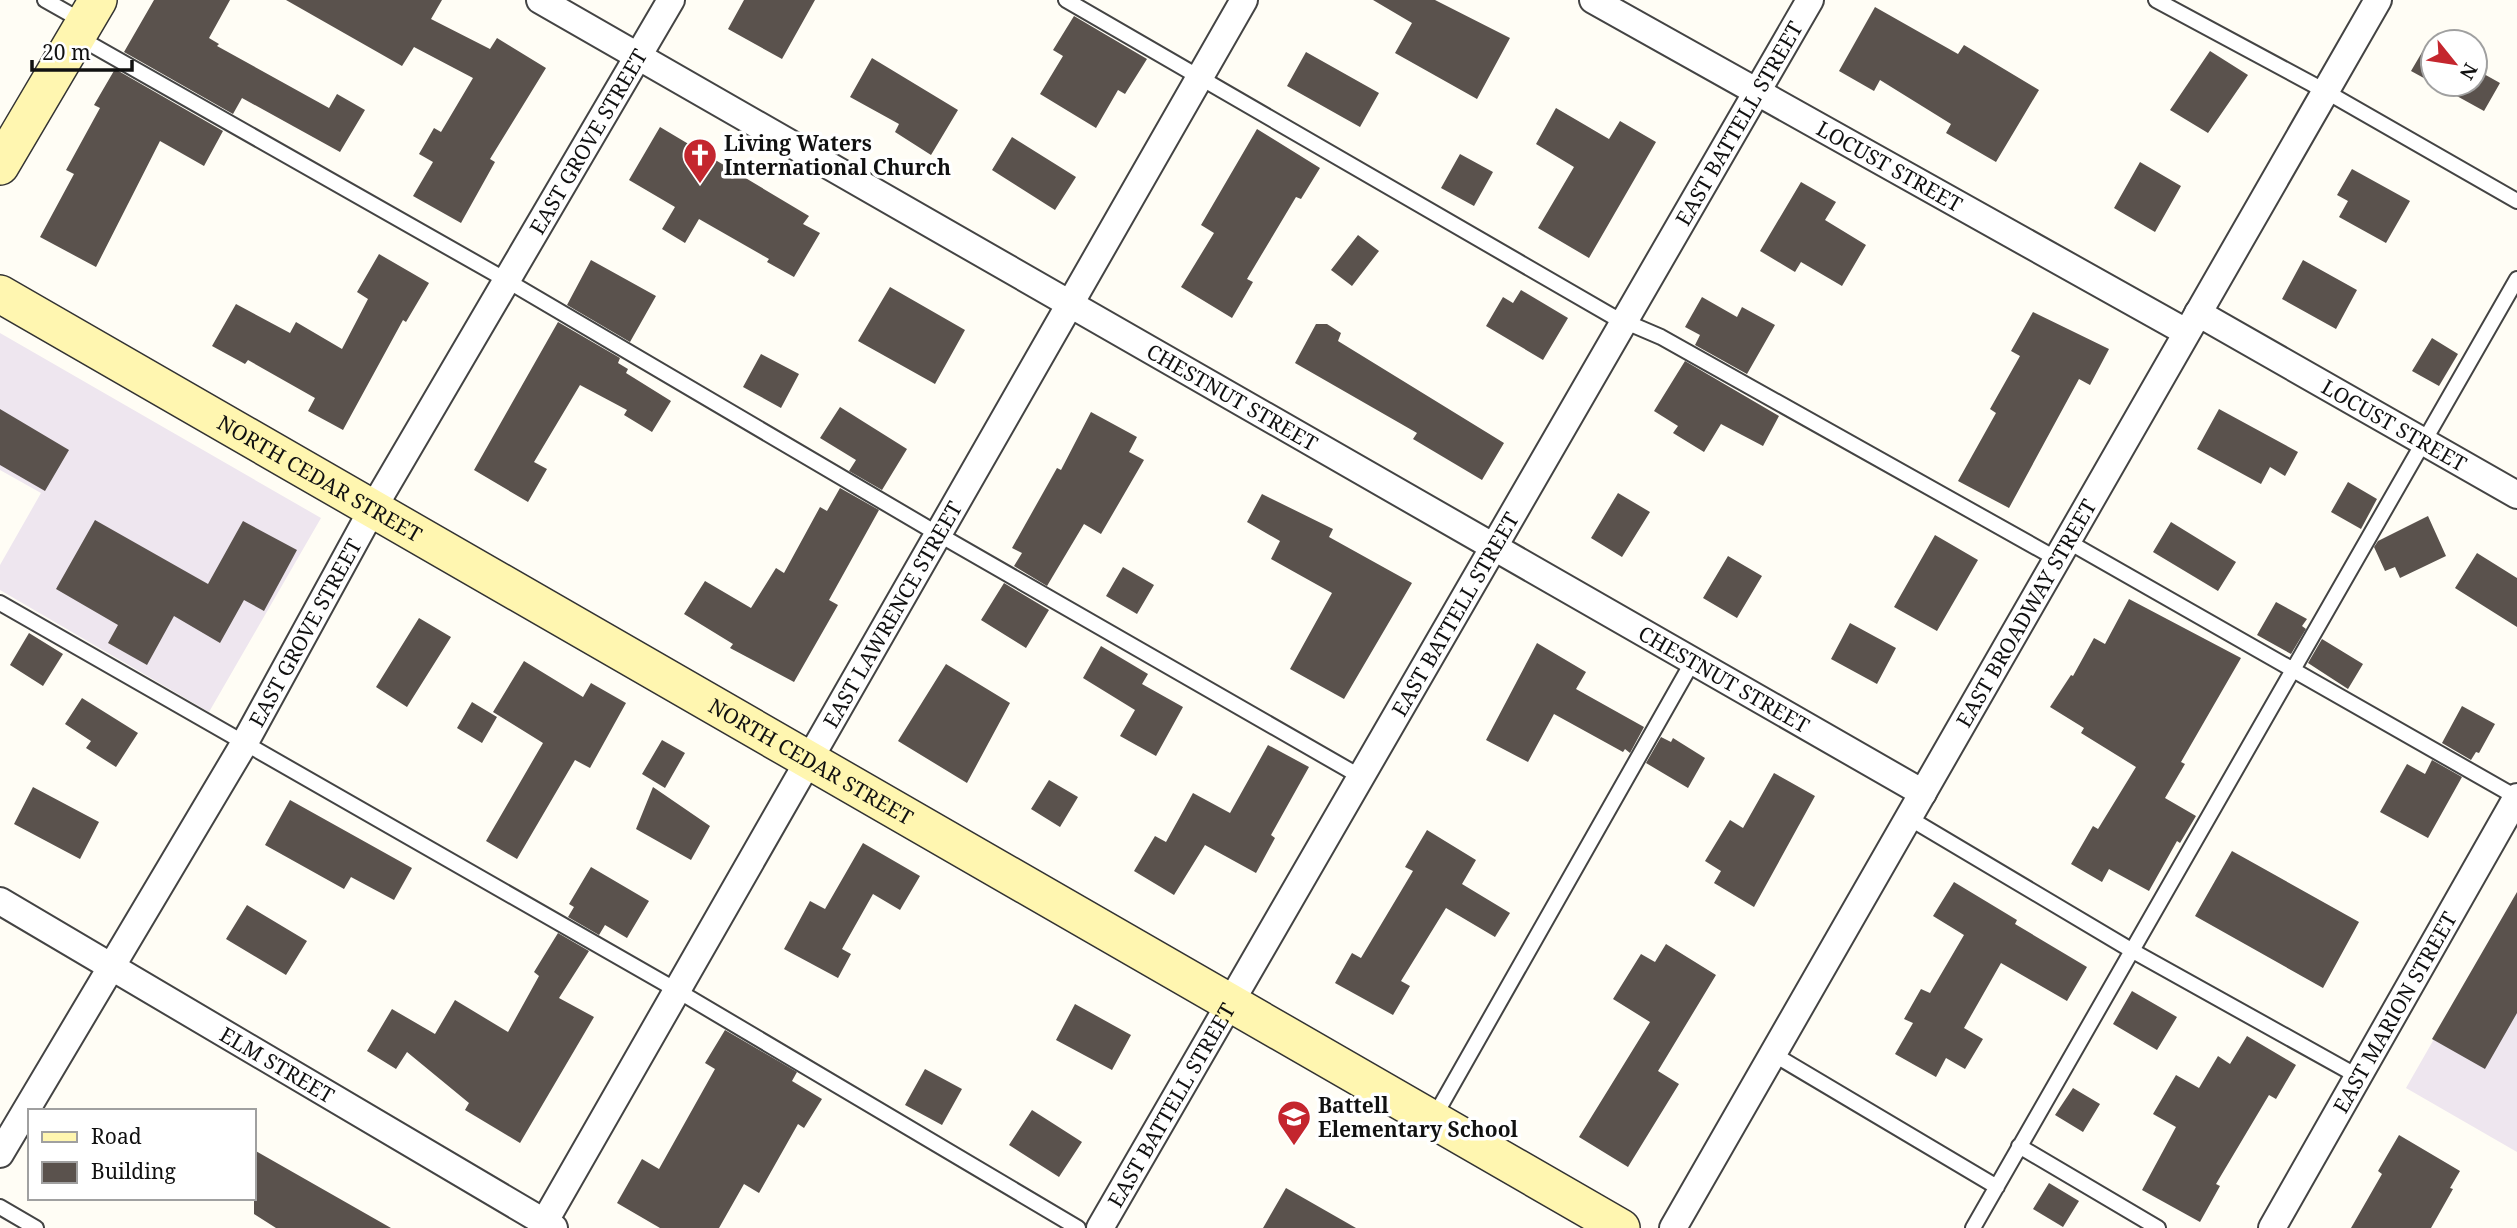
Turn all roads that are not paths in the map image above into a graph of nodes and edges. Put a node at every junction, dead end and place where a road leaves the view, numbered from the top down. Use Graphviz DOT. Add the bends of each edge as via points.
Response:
graph roads {
  1 [pos="45,0"];
  2 [pos="540,0"];
  3 [pos="671,0"];
  4 [pos="1066,0"];
  5 [pos="1244,0"];
  6 [pos="1593,0"];
  7 [pos="1810,0"];
  8 [pos="2156,0"];
  9 [pos="2378,0"];
  10 [pos="86,19"];
  11 [pos="639,56"];
  12 [pos="1199,78"];
  13 [pos="2325,91"];
  14 [pos="1755,92"];
  15 [pos="0,166"];
  16 [pos="2517,201"];
  17 [pos="2517,279"];
  18 [pos="506,280"];
  19 [pos="0,294"];
  20 [pos="1069,305"];
  21 [pos="1623,321"];
  22 [pos="2192,323"];
  23 [pos="2425,442"];
  24 [pos="2517,495"];
  25 [pos="372,510"];
  26 [pos="938,534"];
  27 [pos="1492,547"];
  28 [pos="2062,550"];
  29 [pos="0,603"];
  30 [pos="1693,661"];
  31 [pos="2292,672"];
  32 [pos="244,744"];
  33 [pos="808,761"];
  34 [pos="1361,777"];
  35 [pos="1923,793"];
  36 [pos="2517,797"];
  37 [pos="1909,818"];
  38 [pos="0,901"];
  39 [pos="2131,950"];
  40 [pos="114,966"];
  41 [pos="678,991"];
  42 [pos="1230,1004"];
  43 [pos="1773,1054"];
  44 [pos="2359,1077"];
  45 [pos="1433,1120"];
  46 [pos="2019,1146"];
  47 [pos="0,1154"];
  48 [pos="1997,1187"];
  49 [pos="0,1207"];
  50 [pos="546,1226"];
  51 [pos="36,1228"];
  52 [pos="1078,1228"];
  53 [pos="1100,1228"];
  54 [pos="1621,1228"];
  55 [pos="1673,1228"];
  56 [pos="1973,1228"];
  57 [pos="2158,1228"];
  58 [pos="2272,1228"];
  1 -- 10 [label="lane"];
  2 -- 11 [label="street, CHESTNUT STREET"];
  3 -- 11 [label="street, EAST GROVE STREET"];
  4 -- 12 [label="lane"];
  5 -- 12 [label="street, EAST LAWRENCE STREET"];
  6 -- 14 [label="street, LOCUST STREET"];
  7 -- 14 [label="street, EAST BATTELL STREET"];
  8 -- 13 [label="lane"];
  9 -- 13 [label="street, EAST BROADWAY STREET"];
  10 -- 15 [label="street"];
  10 -- 18 [label="lane"];
  11 -- 18 [label="street, EAST GROVE STREET"];
  11 -- 20 [label="street, CHESTNUT STREET"];
  12 -- 20 [label="street, EAST LAWRENCE STREET"];
  12 -- 21 [label="lane"];
  13 -- 16 [label="lane"];
  13 -- 22 [label="street, EAST BROADWAY STREET"];
  14 -- 21 [label="street, EAST BATTELL STREET"];
  14 -- 22 [label="street, LOCUST STREET"];
  17 -- 23 [label="lane"];
  18 -- 25 [label="street, EAST GROVE STREET"];
  18 -- 26 [label="lane"];
  19 -- 25 [label="street, NORTH CEDAR STREET"];
  20 -- 26 [label="street, EAST LAWRENCE STREET"];
  20 -- 27 [label="street, CHESTNUT STREET"];
  21 -- 27 [label="street, EAST BATTELL STREET"];
  21 -- 28 [label="lane"];
  22 -- 23 [label="street, LOCUST STREET"];
  22 -- 28 [label="street, EAST BROADWAY STREET"];
  23 -- 24 [label="street, LOCUST STREET"];
  23 -- 31 [label="lane"];
  25 -- 32 [label="street, EAST GROVE STREET"];
  25 -- 33 [label="street, NORTH CEDAR STREET"];
  26 -- 33 [label="street, EAST LAWRENCE STREET"];
  26 -- 34 [label="lane"];
  27 -- 30 [label="street, CHESTNUT STREET"];
  27 -- 34 [label="street, EAST BATTELL STREET"];
  28 -- 31 [label="lane"];
  28 -- 35 [label="street, EAST BROADWAY STREET"];
  29 -- 32 [label="lane"];
  30 -- 35 [label="street, CHESTNUT STREET"];
  30 -- 45 [label="lane"];
  31 -- 36 [label="lane"];
  31 -- 39 [label="lane"];
  32 -- 40 [label="street, EAST GROVE STREET"];
  32 -- 41 [label="lane"];
  33 -- 41 [label="street, EAST LAWRENCE STREET"];
  33 -- 42 [label="street, NORTH CEDAR STREET"];
  34 -- 42 [label="street, EAST BATTELL STREET"];
  35 -- 37 [label="street, EAST BROADWAY STREET"];
  36 -- 44 [label="street, EAST MARION STREET"];
  37 -- 39 [label="lane"];
  37 -- 43 [label="street, EAST BROADWAY STREET"];
  38 -- 40 [label="street, ELM STREET"];
  39 -- 44 [label="lane"];
  39 -- 46 [label="lane"];
  40 -- 47 [label="street, EAST GROVE STREET"];
  40 -- 50 [label="street, ELM STREET"];
  41 -- 50 [label="street, EAST LAWRENCE STREET"];
  41 -- 52 [label="lane"];
  42 -- 45 [label="street, NORTH CEDAR STREET"];
  42 -- 53 [label="street, EAST BATTELL STREET"];
  43 -- 48 [label="lane"];
  43 -- 55 [label="street, EAST BROADWAY STREET"];
  44 -- 58 [label="street, EAST MARION STREET"];
  45 -- 54 [label="street, NORTH CEDAR STREET"];
  46 -- 48 [label="lane"];
  46 -- 57 [label="lane"];
  48 -- 56 [label="lane"];
  49 -- 51 [label="lane"];
}
